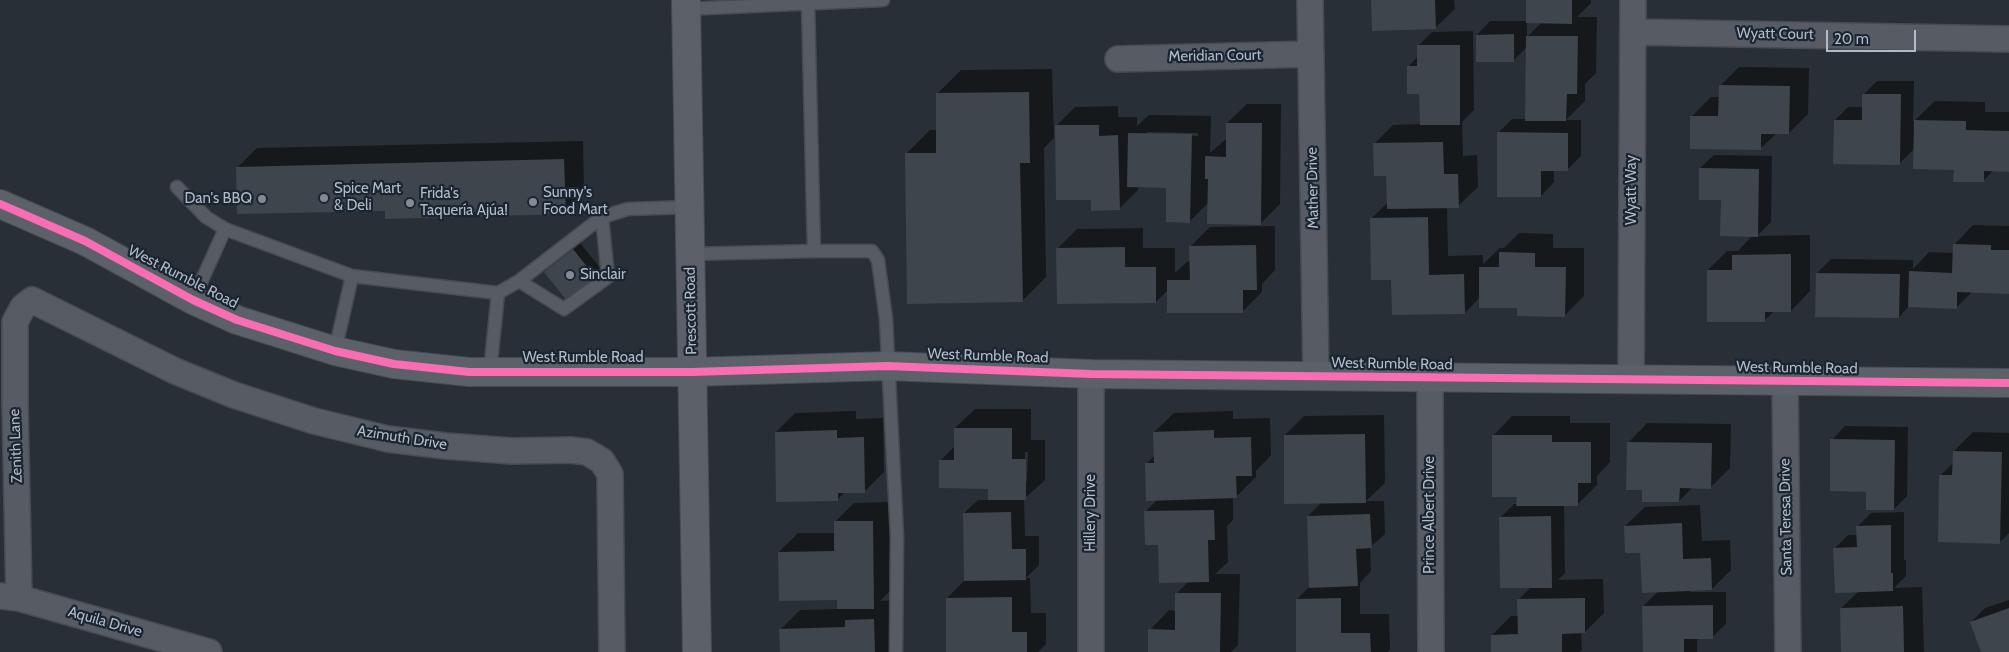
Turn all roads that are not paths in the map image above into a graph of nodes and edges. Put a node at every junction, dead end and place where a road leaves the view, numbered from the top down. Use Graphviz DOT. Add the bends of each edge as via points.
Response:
graph roads {
  1 [pos="883,0"];
  2 [pos="1310,0"];
  3 [pos="1633,0"];
  4 [pos="785,2"];
  5 [pos="808,3"];
  6 [pos="686,5"];
  7 [pos="1633,32"];
  8 [pos="2008,39"];
  9 [pos="1311,54"];
  10 [pos="1118,58"];
  11 [pos="177,187"];
  12 [pos="0,204"];
  13 [pos="689,207"];
  14 [pos="602,217"];
  15 [pos="225,229"];
  16 [pos="814,251"];
  17 [pos="690,254"];
  18 [pos="352,276"];
  19 [pos="519,282"];
  20 [pos="498,293"];
  21 [pos="32,300"];
  22 [pos="193,300"];
  23 [pos="334,351"];
  24 [pos="887,366"];
  25 [pos="490,372"];
  26 [pos="692,372"];
  27 [pos="1091,374"];
  28 [pos="1316,377"];
  29 [pos="1430,378"];
  30 [pos="1630,380"];
  31 [pos="1785,381"];
  32 [pos="2009,383"];
  33 [pos="10,597"];
  34 [pos="209,652"];
  35 [pos="612,652"];
  36 [pos="697,652"];
  37 [pos="896,652"];
  38 [pos="1091,652"];
  39 [pos="1431,652"];
  40 [pos="1788,652"];
  1 -- 5 [label="lane"];
  2 -- 9 [label="street, Mather Drive"];
  3 -- 7 [label="street, Wyatt Way"];
  4 -- 5 [label="lane"];
  4 -- 6 [label="lane"];
  5 -- 16 [label="lane"];
  6 -- 13 [label="street, Prescott Road"];
  7 -- 8 [label="street, Wyatt Court"];
  7 -- 30 [label="street, Wyatt Way"];
  9 -- 10 [label="street, Meridian Court"];
  9 -- 28 [label="street, Mather Drive"];
  11 -- 15 [label="lane" via="206,217"];
  12 -- 22 [label="street, West Rumble Road" via="85,241"];
  13 -- 14 [label="lane" via="628,209"];
  13 -- 17 [label="street, Prescott Road"];
  14 -- 19 [label="lane"];
  14 -- 19 [label="lane" via="608,276 564,309"];
  15 -- 18 [label="lane"];
  15 -- 22 [label="lane"];
  16 -- 17 [label="lane"];
  16 -- 24 [label="lane" via="872,251 878,260 886,319"];
  17 -- 26 [label="street, Prescott Road"];
  18 -- 20 [label="lane"];
  18 -- 23 [label="lane"];
  19 -- 20 [label="lane"];
  20 -- 25 [label="lane"];
  21 -- 33 [label="street, Zenith Lane" via="23,307 15,322"];
  21 -- 35 [label="street, Azimuth Drive" via="175,371 234,395 314,421 388,439 446,446 588,452 602,461 610,474"];
  22 -- 23 [label="street, West Rumble Road" via="237,320"];
  23 -- 25 [label="street, West Rumble Road" via="394,364"];
  24 -- 26 [label="street, West Rumble Road"];
  24 -- 27 [label="street, West Rumble Road"];
  24 -- 37 [label="lane" via="897,536"];
  25 -- 26 [label="street, West Rumble Road"];
  26 -- 36 [label="street, Prescott Road"];
  27 -- 28 [label="street, West Rumble Road"];
  27 -- 38 [label="street, Hillery Drive"];
  28 -- 29 [label="street, West Rumble Road"];
  29 -- 30 [label="street, West Rumble Road"];
  29 -- 39 [label="street, Prince Albert Drive"];
  30 -- 31 [label="street, West Rumble Road"];
  31 -- 32 [label="street, West Rumble Road"];
  31 -- 40 [label="street, Santa Teresa Drive"];
  33 -- 34 [label="street, Aquila Drive"];
}
